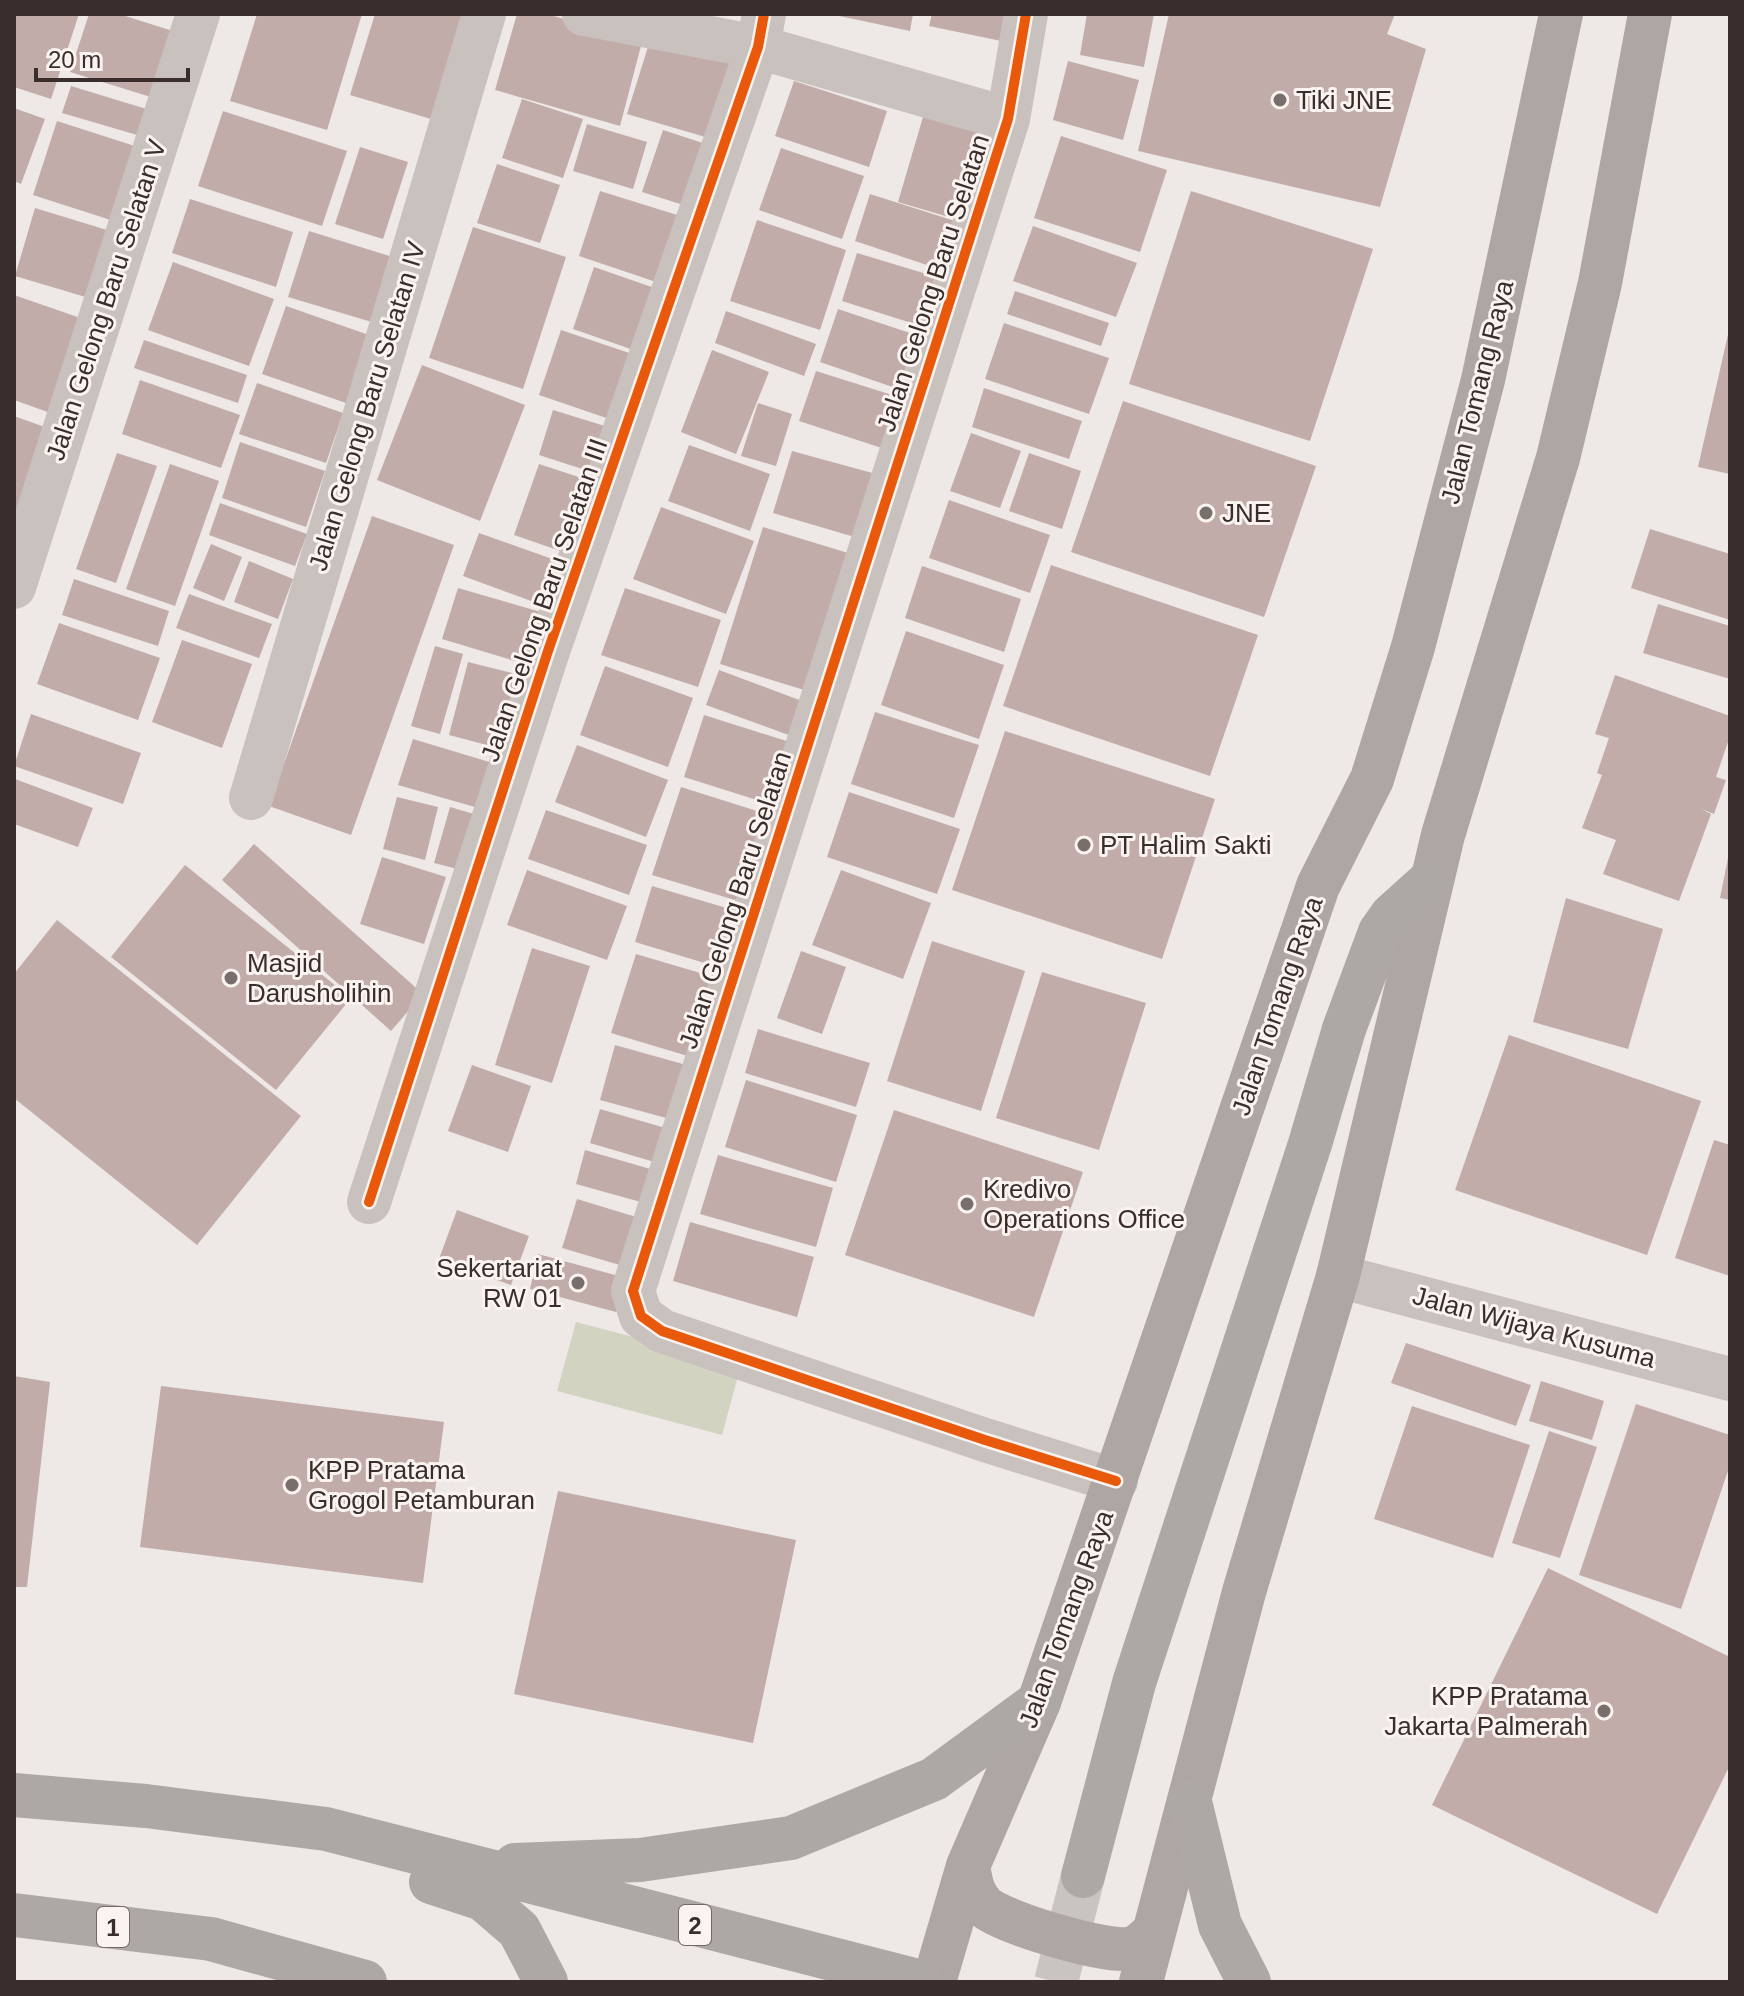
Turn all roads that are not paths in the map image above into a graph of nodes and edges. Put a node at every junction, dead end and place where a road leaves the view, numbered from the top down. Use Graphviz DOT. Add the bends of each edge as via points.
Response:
graph roads {
  1 [pos="198,14"];
  2 [pos="484,14"];
  3 [pos="584,14"];
  4 [pos="1026,14"];
  5 [pos="1561,14"];
  6 [pos="1650,14"];
  7 [pos="761,30"];
  8 [pos="1008,119"];
  9 [pos="14,587"];
  10 [pos="251,798"];
  11 [pos="1432,879"];
  12 [pos="369,1202"];
  13 [pos="1338,1276"];
  14 [pos="1730,1379"];
  15 [pos="1116,1481"];
  16 [pos="1039,1702"];
  17 [pos="14,1795"];
  18 [pos="1190,1802"];
  19 [pos="14,1824"];
  20 [pos="469,1866"];
  21 [pos="968,1866"];
  22 [pos="1083,1876"];
  23 [pos="14,1915"];
  24 [pos="1153,1933"];
  25 [pos="365,1982"];
  26 [pos="546,1982"];
  27 [pos="922,1982"];
  28 [pos="934,1982"];
  29 [pos="1141,1982"];
  30 [pos="1249,1982"];
  1 -- 9 [label="street, Jalan Gelong Baru Selatan V"];
  2 -- 10 [label="street, Jalan Gelong Baru Selatan IV"];
  3 -- 7 [label="street"];
  4 -- 8 [label="street, Jalan Gelong Baru Selatan"];
  5 -- 15 [label="main road, Jalan Tomang Raya" via="1483,380 1413,647 1372,779 1318,886"];
  6 -- 11 [label="main road" via="1600,283 1558,458"];
  7 -- 8 [label="street"];
  7 -- 12 [label="street, Jalan Gelong Baru Selatan III" via="548,651"];
  8 -- 15 [label="street, Jalan Gelong Baru Selatan" via="633,1291 641,1316 662,1331"];
  11 -- 13 [label="main road"];
  11 -- 22 [label="highway" via="1380,932 1344,1029 1134,1683"];
  13 -- 14 [label="street, Jalan Wijaya Kusuma"];
  13 -- 18 [label="main road" via="1244,1592"];
  15 -- 16 [label="main road, Jalan Tomang Raya"];
  16 -- 20 [label="highway" via="934,1779 791,1838 640,1860"];
  16 -- 21 [label="main road, Jalan Tomang Raya"];
  17 -- 20 [label="highway, 2" via="326,1829"];
  18 -- 24 [label="main road"];
  18 -- 30 [label="highway" via="1220,1925"];
  19 -- 26 [label="highway" via="220,1843 390,1869 483,1899 519,1930"];
  20 -- 27 [label="highway, 2"];
  21 -- 24 [label="main road" via="974,1894 987,1909 1047,1933 1109,1949 1133,1948"];
  21 -- 28 [label="main road, Jalan Tomang Raya"];
  23 -- 25 [label="highway, 1" via="211,1939"];
  24 -- 29 [label="main road"];
}
